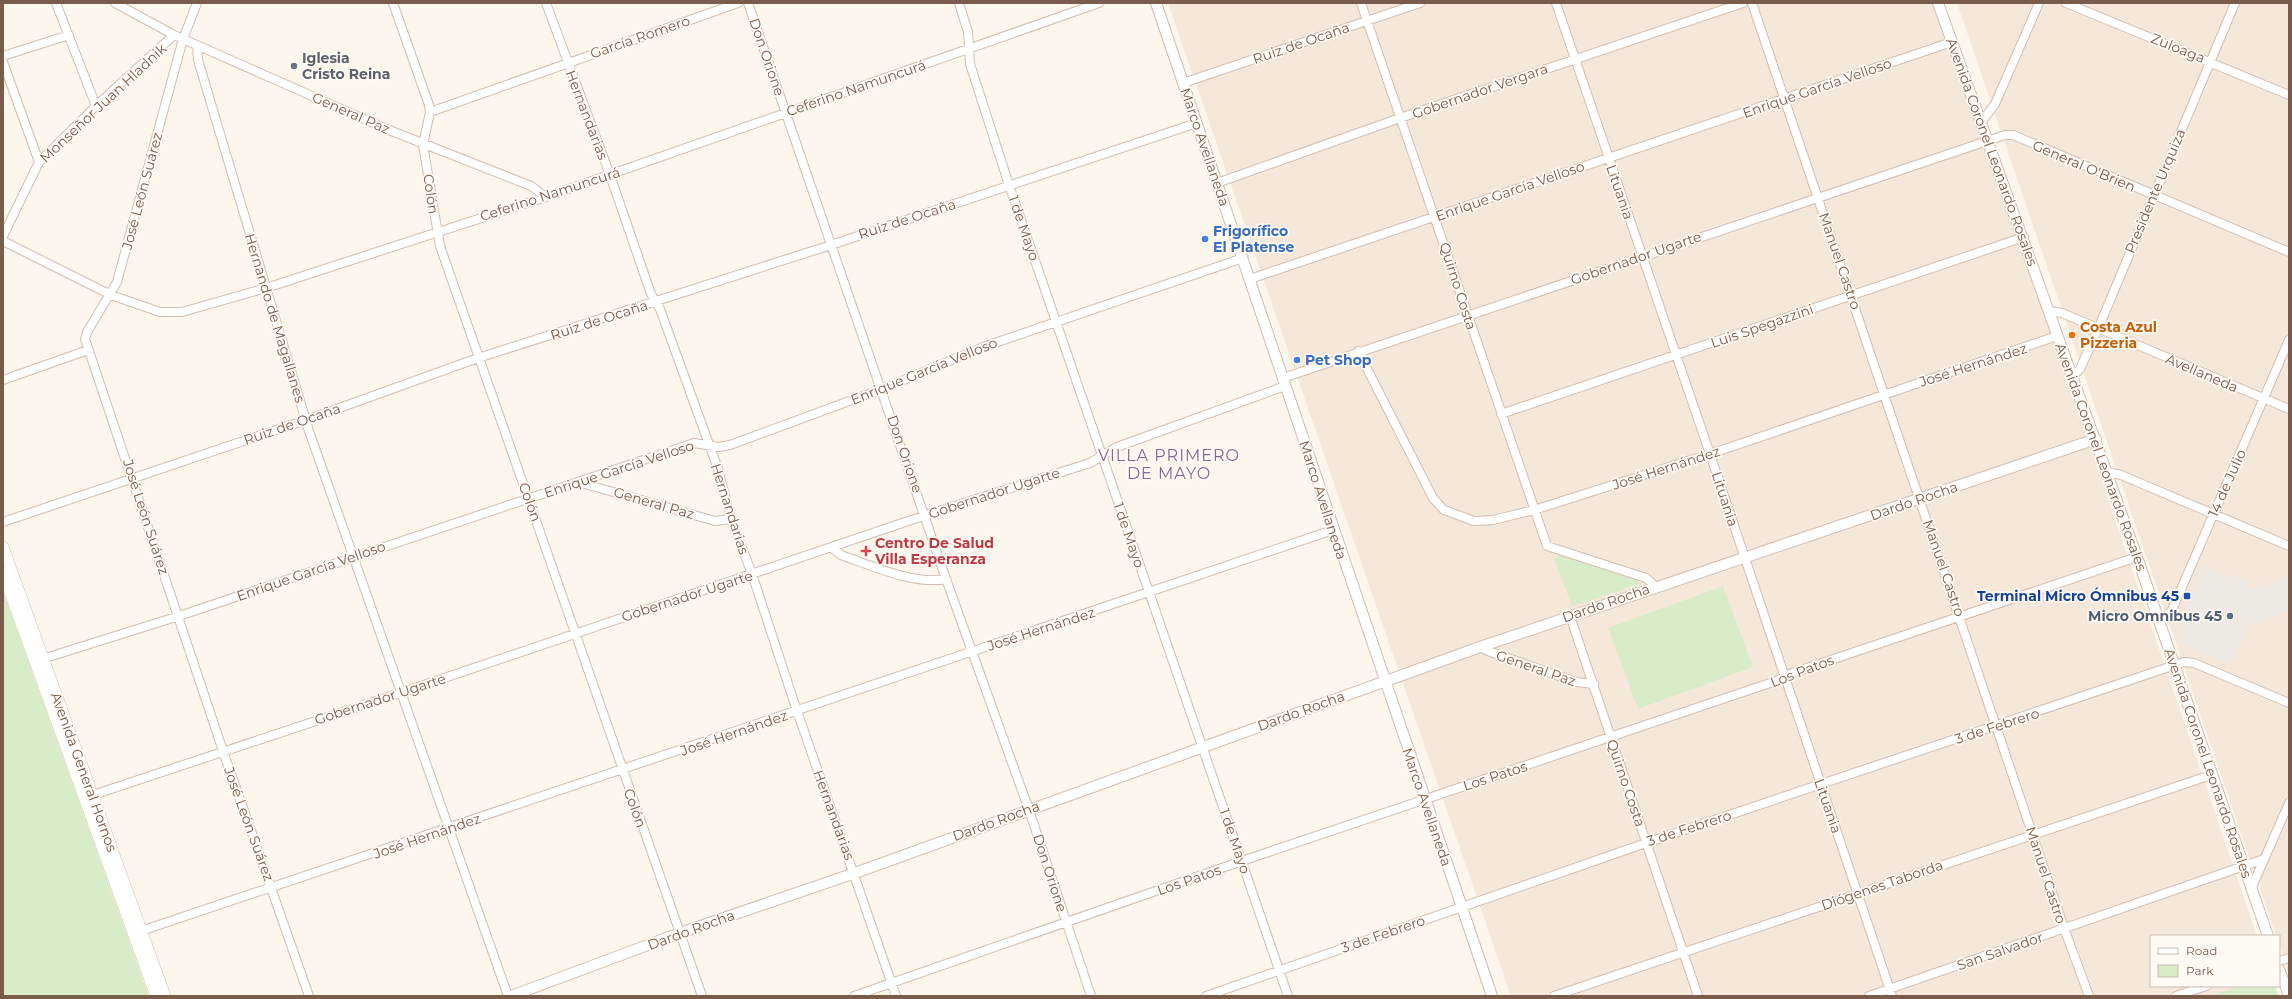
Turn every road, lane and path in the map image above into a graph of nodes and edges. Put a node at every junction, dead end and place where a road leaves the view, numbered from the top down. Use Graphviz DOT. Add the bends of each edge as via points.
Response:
graph roads {
  1 [pos="56,3"];
  2 [pos="114,3"];
  3 [pos="197,3"];
  4 [pos="393,3"];
  5 [pos="546,3"];
  6 [pos="738,3"];
  7 [pos="748,3"];
  8 [pos="959,3"];
  9 [pos="1099,3"];
  10 [pos="1156,3"];
  11 [pos="1361,3"];
  12 [pos="1420,3"];
  13 [pos="1556,3"];
  14 [pos="1743,3"];
  15 [pos="1752,3"];
  16 [pos="1938,3"];
  17 [pos="2039,3"];
  18 [pos="2066,3"];
  19 [pos="2235,3"];
  20 [pos="1368,21"];
  21 [pos="69,35"];
  22 [pos="174,36"];
  23 [pos="183,39"];
  24 [pos="1952,42"];
  25 [pos="197,45"];
  26 [pos="969,48"];
  27 [pos="3,56"];
  28 [pos="1574,59"];
  29 [pos="2210,61"];
  30 [pos="3,62"];
  31 [pos="567,62"];
  32 [pos="1183,83"];
  33 [pos="2289,95"];
  34 [pos="1785,99"];
  35 [pos="96,106"];
  36 [pos="430,112"];
  37 [pos="786,112"];
  38 [pos="1400,118"];
  39 [pos="1982,121"];
  40 [pos="1197,123"];
  41 [pos="1989,139"];
  42 [pos="423,145"];
  43 [pos="1608,158"];
  44 [pos="39,162"];
  45 [pos="610,175"];
  46 [pos="1217,183"];
  47 [pos="1009,185"];
  48 [pos="2154,195"];
  49 [pos="546,197"];
  50 [pos="1818,197"];
  51 [pos="1435,217"];
  52 [pos="436,232"];
  53 [pos="3,236"];
  54 [pos="2024,238"];
  55 [pos="3,241"];
  56 [pos="831,245"];
  57 [pos="2289,252"];
  58 [pos="1642,256"];
  59 [pos="1243,258"];
  60 [pos="1250,279"];
  61 [pos="266,288"];
  62 [pos="111,295"];
  63 [pos="1851,296"];
  64 [pos="656,302"];
  65 [pos="2049,311"];
  66 [pos="1468,316"];
  67 [pos="1057,321"];
  68 [pos="2098,329"];
  69 [pos="2057,336"];
  70 [pos="2289,340"];
  71 [pos="88,350"];
  72 [pos="1358,351"];
  73 [pos="1676,355"];
  74 [pos="478,358"];
  75 [pos="2072,377"];
  76 [pos="3,380"];
  77 [pos="1284,382"];
  78 [pos="882,389"];
  79 [pos="1885,394"];
  80 [pos="2265,399"];
  81 [pos="2289,409"];
  82 [pos="1501,414"];
  83 [pos="306,420"];
  84 [pos="2096,439"];
  85 [pos="709,445"];
  86 [pos="1710,454"];
  87 [pos="1102,458"];
  88 [pos="2107,472"];
  89 [pos="132,479"];
  90 [pos="578,482"];
  91 [pos="528,497"];
  92 [pos="1920,499"];
  93 [pos="1534,510"];
  94 [pos="2214,514"];
  95 [pos="926,515"];
  96 [pos="731,519"];
  97 [pos="3,522"];
  98 [pos="1333,530"];
  99 [pos="2289,546"];
  100 [pos="3,547"];
  101 [pos="832,548"];
  102 [pos="353,556"];
  103 [pos="2137,557"];
  104 [pos="1744,558"];
  105 [pos="3,573"];
  106 [pos="752,574"];
  107 [pos="946,579"];
  108 [pos="1655,586"];
  109 [pos="1148,594"];
  110 [pos="179,616"];
  111 [pos="1570,616"];
  112 [pos="1961,618"];
  113 [pos="2159,622"];
  114 [pos="576,632"];
  115 [pos="1480,646"];
  116 [pos="972,652"];
  117 [pos="39,660"];
  118 [pos="2174,667"];
  119 [pos="1785,677"];
  120 [pos="1384,681"];
  121 [pos="1594,684"];
  122 [pos="400,693"];
  123 [pos="2289,703"];
  124 [pos="797,712"];
  125 [pos="1997,726"];
  126 [pos="1610,737"];
  127 [pos="1203,746"];
  128 [pos="223,751"];
  129 [pos="622,770"];
  130 [pos="2211,775"];
  131 [pos="1821,785"];
  132 [pos="88,796"];
  133 [pos="1425,799"];
  134 [pos="2289,803"];
  135 [pos="1029,810"];
  136 [pos="449,828"];
  137 [pos="2032,834"];
  138 [pos="1646,842"];
  139 [pos="2264,859"];
  140 [pos="1242,861"];
  141 [pos="2244,868"];
  142 [pos="855,873"];
  143 [pos="272,888"];
  144 [pos="2251,889"];
  145 [pos="1859,892"];
  146 [pos="1461,907"];
  147 [pos="1066,923"];
  148 [pos="2064,928"];
  149 [pos="138,933"];
  150 [pos="680,933"];
  151 [pos="2268,935"];
  152 [pos="1682,953"];
  153 [pos="1279,971"];
  154 [pos="2280,972"];
  155 [pos="892,984"];
  156 [pos="2203,987"];
  157 [pos="1891,993"];
  158 [pos="156,996"];
  159 [pos="165,996"];
  160 [pos="309,996"];
  161 [pos="508,996"];
  162 [pos="511,996"];
  163 [pos="702,996"];
  164 [pos="854,996"];
  165 [pos="896,996"];
  166 [pos="1090,996"];
  167 [pos="1206,996"];
  168 [pos="1288,996"];
  169 [pos="1492,996"];
  170 [pos="1554,996"];
  171 [pos="1698,996"];
  172 [pos="1869,996"];
  173 [pos="2089,996"];
  174 [pos="2176,996"];
  175 [pos="2289,996"];
  1 -- 21 [label="street"];
  2 -- 22 [label="street, General Paz"];
  3 -- 23 [label="street"];
  4 -- 36 [label="street"];
  5 -- 31 [label="street, Hernandarias"];
  6 -- 31 [label="street, García Romero"];
  7 -- 37 [label="street, Don Orione"];
  8 -- 26 [label="street, 1 de Mayo" via="968,32"];
  9 -- 26 [label="street, Ceferino Namuncurá"];
  10 -- 32 [label="street, Marco Avellaneda"];
  11 -- 20 [label="street, Quirno Costa"];
  12 -- 20 [label="street, Ruiz de Ocaña"];
  13 -- 28 [label="street, Lituania"];
  14 -- 28 [label="street, Gobernador Vergara"];
  15 -- 34 [label="street, Manuel Castro"];
  16 -- 24 [label="street, Avenida Coronel Leonardo Rosales"];
  17 -- 39 [label="street" via="1991,111"];
  18 -- 29 [label="street, Zuloaga"];
  19 -- 29 [label="street, Presidente Urquiza"];
  20 -- 32 [label="street, Ruiz de Ocaña"];
  20 -- 38 [label="street, Quirno Costa"];
  21 -- 27 [label="street"];
  21 -- 35 [label="street"];
  22 -- 23 [label="street, General Paz"];
  22 -- 35 [label="street, Monseñor Juan Hladnik"];
  23 -- 25 [label="street, General Paz"];
  23 -- 62 [label="street, José León Suárez" via="117,282"];
  24 -- 34 [label="street, Enrique García Velloso"];
  24 -- 39 [label="street, Avenida Coronel Leonardo Rosales"];
  25 -- 42 [label="street, General Paz"];
  25 -- 61 [label="street, Hernando de Magallanes" via="198,60"];
  26 -- 37 [label="street, Ceferino Namuncurá"];
  26 -- 47 [label="street, 1 de Mayo" via="970,64"];
  28 -- 38 [label="street, Gobernador Vergara"];
  28 -- 43 [label="street, Lituania"];
  29 -- 33 [label="street, Zuloaga"];
  29 -- 48 [label="street, Presidente Urquiza"];
  30 -- 44 [label="street"];
  31 -- 36 [label="street, García Romero"];
  31 -- 45 [label="street, Hernandarias"];
  32 -- 40 [label="street, Marco Avellaneda"];
  34 -- 43 [label="street, Enrique García Velloso"];
  34 -- 50 [label="street, Manuel Castro"];
  35 -- 44 [label="street, Monseñor Juan Hladnik"];
  36 -- 42 [label="street, Colón"];
  37 -- 45 [label="street, Ceferino Namuncurá"];
  37 -- 56 [label="street, Don Orione"];
  38 -- 46 [label="street, Gobernador Vergara"];
  38 -- 51 [label="street, Quirno Costa"];
  39 -- 41 [label="street, Avenida Coronel Leonardo Rosales"];
  40 -- 46 [label="street, Marco Avellaneda"];
  40 -- 47 [label="street, Ruiz de Ocaña"];
  41 -- 48 [label="street, General O'Brien" via="2013,136"];
  41 -- 50 [label="street, Gobernador Ugarte"];
  41 -- 54 [label="street, Avenida Coronel Leonardo Rosales"];
  42 -- 49 [label="street, General Paz" via="531,186"];
  42 -- 52 [label="street, Colón"];
  43 -- 51 [label="street, Enrique García Velloso"];
  43 -- 58 [label="street, Lituania"];
  44 -- 53 [label="street, Monseñor Juan Hladnik"];
  45 -- 49 [label="street, Ceferino Namuncurá"];
  45 -- 64 [label="street, Hernandarias"];
  46 -- 59 [label="street, Marco Avellaneda"];
  47 -- 56 [label="street, Ruiz de Ocaña"];
  47 -- 67 [label="street, 1 de Mayo"];
  48 -- 57 [label="street, General O'Brien"];
  48 -- 68 [label="street, Presidente Urquiza"];
  49 -- 52 [label="street, Ceferino Namuncurá"];
  50 -- 58 [label="street, Gobernador Ugarte"];
  50 -- 63 [label="street, Manuel Castro"];
  51 -- 60 [label="street, Enrique García Velloso"];
  51 -- 66 [label="street, Quirno Costa"];
  52 -- 61 [label="street, Ceferino Namuncurá"];
  52 -- 74 [label="street, Colón"];
  54 -- 63 [label="street, Luis Spegazzini"];
  54 -- 65 [label="street, Avenida Coronel Leonardo Rosales"];
  55 -- 62 [label="street, Ceferino Namuncurá"];
  56 -- 64 [label="street, Ruiz de Ocaña"];
  56 -- 78 [label="street, Don Orione"];
  58 -- 66 [label="street, Gobernador Ugarte"];
  58 -- 73 [label="street, Lituania"];
  59 -- 60 [label="street, Marco Avellaneda"];
  59 -- 67 [label="street, Enrique García Velloso"];
  60 -- 77 [label="street, Marco Avellaneda"];
  61 -- 62 [label="street, Ceferino Namuncurá" via="171,314"];
  61 -- 83 [label="street, Hernando de Magallanes"];
  62 -- 71 [label="street, José León Suárez" via="87,332 85,338"];
  63 -- 73 [label="street, Luis Spegazzini"];
  63 -- 79 [label="street, Manuel Castro"];
  64 -- 74 [label="street, Ruiz de Ocaña"];
  64 -- 85 [label="street, Hernandarias"];
  65 -- 68 [label="street, Avellaneda" via="2062,313"];
  65 -- 69 [label="street, Avenida Coronel Leonardo Rosales"];
  66 -- 72 [label="street, Gobernador Ugarte"];
  66 -- 82 [label="street, Quirno Costa"];
  67 -- 78 [label="street, Enrique García Velloso" via="983,346"];
  67 -- 87 [label="street, 1 de Mayo"];
  68 -- 75 [label="street, Presidente Urquiza" via="2080,369"];
  68 -- 80 [label="street, Avellaneda"];
  69 -- 75 [label="street, Avenida Coronel Leonardo Rosales"];
  69 -- 79 [label="street, José Hernández"];
  70 -- 80 [label="street, 14 de Julio"];
  71 -- 76 [label="street"];
  71 -- 89 [label="street, José León Suárez"];
  72 -- 77 [label="street, Gobernador Ugarte"];
  72 -- 93 [label="street, José Hernández" via="1439,506 1466,518 1481,521"];
  73 -- 82 [label="street, Luis Spegazzini"];
  73 -- 86 [label="street, Lituania"];
  74 -- 83 [label="street, Ruiz de Ocaña"];
  74 -- 91 [label="street, Colón"];
  75 -- 84 [label="street, Avenida Coronel Leonardo Rosales"];
  77 -- 87 [label="street, Gobernador Ugarte" via="1117,447"];
  77 -- 98 [label="street, Marco Avellaneda"];
  78 -- 85 [label="street, Enrique García Velloso" via="730,445"];
  78 -- 95 [label="street, Don Orione"];
  79 -- 86 [label="street, José Hernández"];
  79 -- 92 [label="street, Manuel Castro"];
  80 -- 81 [label="street, Avellaneda"];
  80 -- 94 [label="street, 14 de Julio"];
  82 -- 93 [label="street, Quirno Costa"];
  83 -- 89 [label="street, Ruiz de Ocaña"];
  83 -- 102 [label="street, Hernando de Magallanes"];
  84 -- 88 [label="street, Avenida Coronel Leonardo Rosales"];
  84 -- 92 [label="street, Dardo Rocha"];
  85 -- 90 [label="street, Enrique García Velloso" via="694,443"];
  85 -- 96 [label="street, Hernandarias"];
  86 -- 93 [label="street, José Hernández"];
  86 -- 104 [label="street, Lituania"];
  87 -- 95 [label="street, Gobernador Ugarte"];
  87 -- 109 [label="street, 1 de Mayo"];
  88 -- 94 [label="street" via="2121,475"];
  88 -- 103 [label="street, Avenida Coronel Leonardo Rosales"];
  89 -- 97 [label="street, Ruiz de Ocaña"];
  89 -- 110 [label="street, José León Suárez"];
  90 -- 91 [label="street, Enrique García Velloso"];
  90 -- 96 [label="street, General Paz" via="715,520"];
  91 -- 102 [label="street, Enrique García Velloso"];
  91 -- 114 [label="street, Colón"];
  92 -- 104 [label="street, Dardo Rocha"];
  92 -- 112 [label="street, Manuel Castro"];
  93 -- 108 [label="street, Quirno Costa" via="1547,546 1646,578"];
  94 -- 99 [label="street"];
  94 -- 113 [label="street, 14 de Julio" via="2172,610"];
  95 -- 101 [label="street, Gobernador Ugarte"];
  95 -- 107 [label="street, Don Orione"];
  96 -- 106 [label="street, Hernandarias"];
  98 -- 109 [label="street, José Hernández"];
  98 -- 120 [label="street, Marco Avellaneda"];
  100 -- 117 [label="main road, Avenida General Hornos"];
  101 -- 106 [label="street, Gobernador Ugarte"];
  101 -- 107 [label="street" via="841,555 905,576 933,581"];
  102 -- 110 [label="street, Enrique García Velloso"];
  102 -- 122 [label="street, Hernando de Magallanes"];
  103 -- 112 [label="street, Los Patos"];
  103 -- 113 [label="street, Avenida Coronel Leonardo Rosales"];
  104 -- 108 [label="street, Dardo Rocha"];
  104 -- 119 [label="street, Lituania"];
  105 -- 117 [label="main road, Avenida General Hornos"];
  106 -- 114 [label="street, Gobernador Ugarte"];
  106 -- 124 [label="street, Hernandarias"];
  107 -- 116 [label="street, Don Orione"];
  108 -- 111 [label="street, Dardo Rocha"];
  109 -- 116 [label="street, José Hernández"];
  109 -- 127 [label="street, 1 de Mayo"];
  110 -- 117 [label="street, Enrique García Velloso"];
  110 -- 128 [label="street, José León Suárez"];
  111 -- 115 [label="street, Dardo Rocha"];
  111 -- 121 [label="street, Quirno Costa"];
  112 -- 119 [label="street, Los Patos"];
  112 -- 125 [label="street, Manuel Castro"];
  113 -- 118 [label="street, Avenida Coronel Leonardo Rosales"];
  114 -- 122 [label="street, Gobernador Ugarte"];
  114 -- 129 [label="street, Colón"];
  115 -- 120 [label="street, Dardo Rocha"];
  115 -- 121 [label="street, General Paz" via="1576,682"];
  116 -- 124 [label="street, José Hernández"];
  116 -- 135 [label="street, Don Orione"];
  117 -- 132 [label="main road, Avenida General Hornos"];
  118 -- 123 [label="street, 3 de Febrero" via="2184,662 2194,663"];
  118 -- 125 [label="street, 3 de Febrero"];
  118 -- 130 [label="street, Avenida Coronel Leonardo Rosales"];
  119 -- 126 [label="street, Los Patos"];
  119 -- 131 [label="street, Lituania"];
  120 -- 127 [label="street, Dardo Rocha"];
  120 -- 133 [label="street, Marco Avellaneda"];
  121 -- 126 [label="street, Quirno Costa"];
  122 -- 128 [label="street, Gobernador Ugarte"];
  122 -- 136 [label="street, Hernando de Magallanes"];
  124 -- 129 [label="street, José Hernández"];
  124 -- 142 [label="street, Hernandarias"];
  125 -- 131 [label="street, 3 de Febrero"];
  125 -- 137 [label="street, Manuel Castro"];
  126 -- 133 [label="street, Los Patos"];
  126 -- 138 [label="street, Quirno Costa"];
  127 -- 135 [label="street, Dardo Rocha"];
  127 -- 140 [label="street, 1 de Mayo"];
  128 -- 132 [label="street, Gobernador Ugarte"];
  128 -- 143 [label="street, José León Suárez"];
  129 -- 136 [label="street, José Hernández"];
  129 -- 150 [label="street, Colón"];
  130 -- 137 [label="street, Diógenes Taborda"];
  130 -- 141 [label="street, Avenida Coronel Leonardo Rosales"];
  131 -- 138 [label="street, 3 de Febrero"];
  131 -- 145 [label="street, Lituania"];
  132 -- 149 [label="main road, Avenida General Hornos"];
  133 -- 140 [label="street, Los Patos"];
  133 -- 146 [label="street, Marco Avellaneda"];
  134 -- 139 [label="street"];
  135 -- 142 [label="street, Dardo Rocha"];
  135 -- 147 [label="street, Don Orione"];
  136 -- 143 [label="street, José Hernández"];
  136 -- 161 [label="street, Hernando de Magallanes"];
  137 -- 145 [label="street, Diógenes Taborda"];
  137 -- 148 [label="street, Manuel Castro"];
  138 -- 146 [label="street, 3 de Febrero"];
  138 -- 152 [label="street, Quirno Costa"];
  139 -- 141 [label="street, San Salvador"];
  139 -- 144 [label="street"];
  140 -- 147 [label="street, Los Patos"];
  140 -- 153 [label="street, 1 de Mayo"];
  141 -- 144 [label="street, Avenida Coronel Leonardo Rosales"];
  141 -- 148 [label="street, San Salvador"];
  142 -- 150 [label="street, Dardo Rocha"];
  142 -- 155 [label="street, Hernandarias"];
  143 -- 149 [label="street, José Hernández"];
  143 -- 160 [label="street, José León Suárez"];
  144 -- 151 [label="street, Avenida Coronel Leonardo Rosales"];
  145 -- 152 [label="street, Diógenes Taborda"];
  145 -- 157 [label="street, Lituania"];
  146 -- 153 [label="street, 3 de Febrero"];
  146 -- 169 [label="street, Marco Avellaneda"];
  147 -- 155 [label="street, Los Patos"];
  147 -- 166 [label="street, Don Orione"];
  148 -- 157 [label="street, San Salvador"];
  148 -- 173 [label="street, Manuel Castro"];
  149 -- 158 [label="main road, Avenida General Hornos"];
  149 -- 159 [label="main road, Avenida General Hornos"];
  150 -- 162 [label="street, Dardo Rocha"];
  150 -- 163 [label="street, Colón"];
  152 -- 170 [label="street, Diógenes Taborda"];
  152 -- 171 [label="street, Quirno Costa"];
  153 -- 167 [label="street, 3 de Febrero"];
  153 -- 168 [label="street, 1 de Mayo"];
  154 -- 175 [label="street"];
  155 -- 164 [label="street, Los Patos"];
  155 -- 165 [label="street, Hernandarias"];
  156 -- 174 [label="street"];
  157 -- 172 [label="street, San Salvador"];
}
